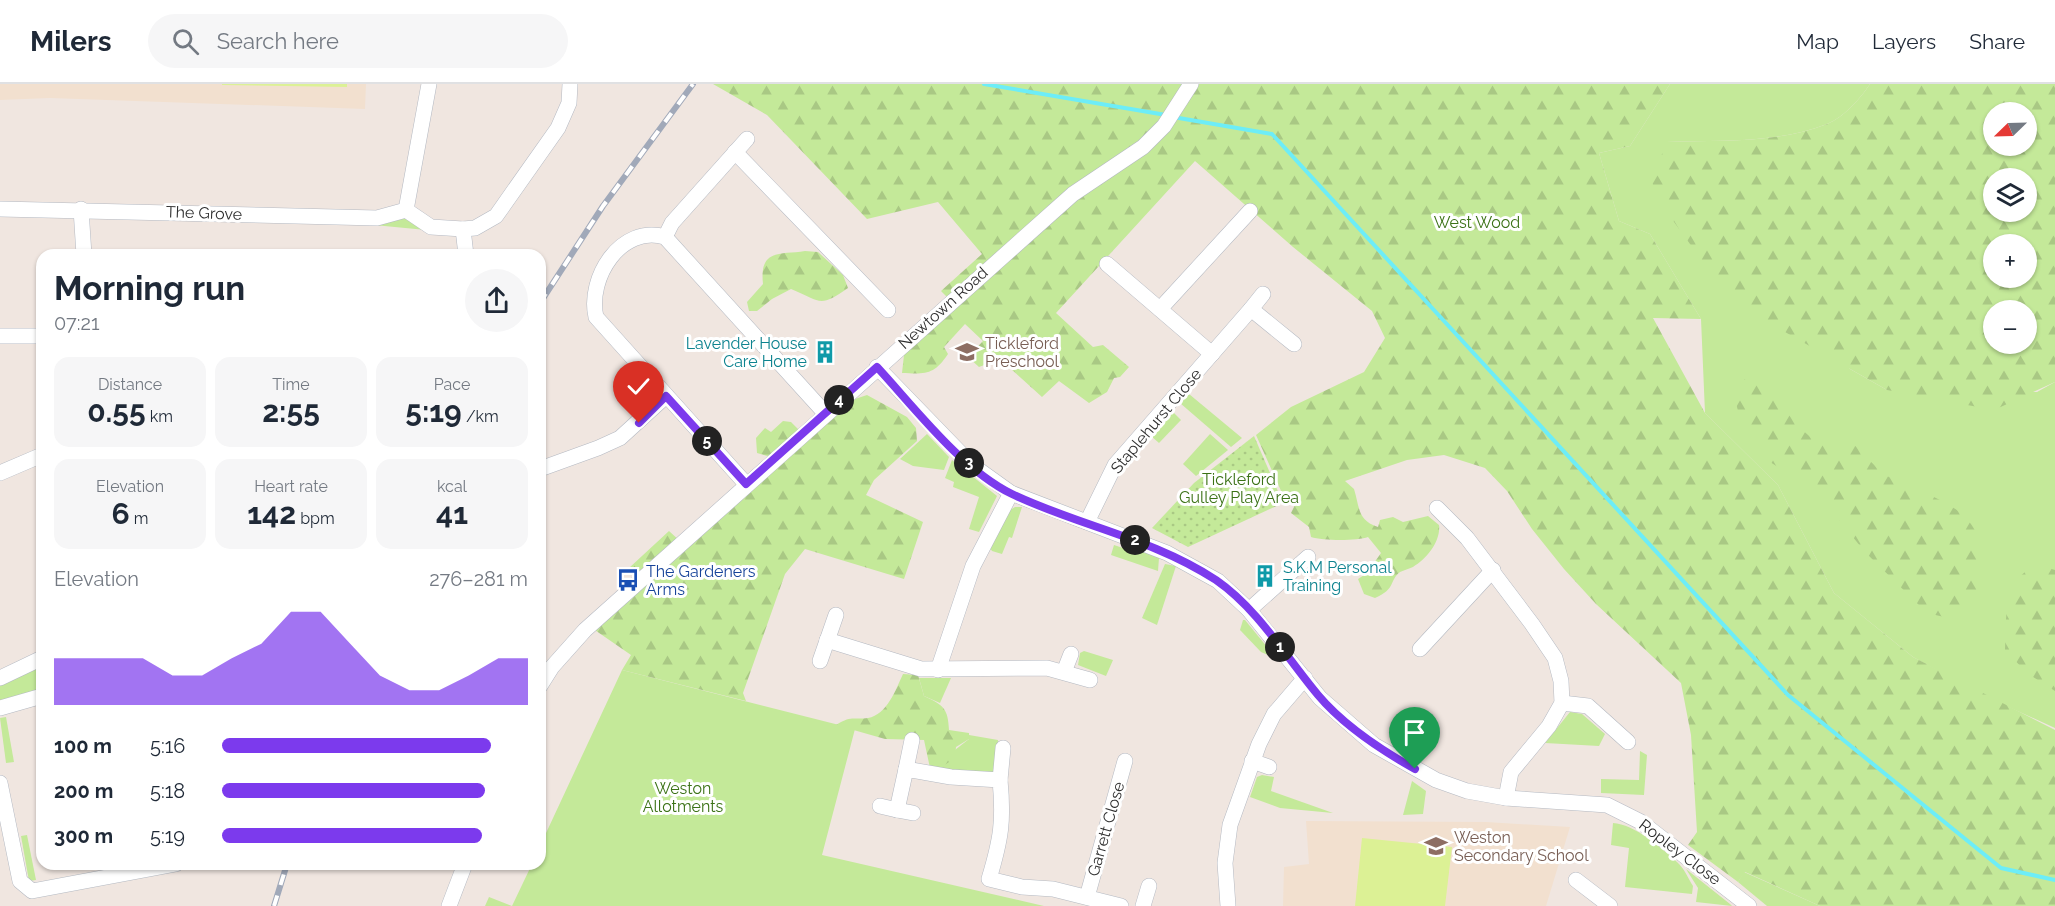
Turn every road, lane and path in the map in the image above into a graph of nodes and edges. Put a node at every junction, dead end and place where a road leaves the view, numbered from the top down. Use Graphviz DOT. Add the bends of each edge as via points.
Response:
graph roads {
  1 [pos="429,84"];
  2 [pos="570,84"];
  3 [pos="1191,84"];
  4 [pos="747,139"];
  5 [pos="735,152"];
  6 [pos="0,208"];
  7 [pos="81,209"];
  8 [pos="406,210"];
  9 [pos="1250,211"];
  10 [pos="464,229"];
  11 [pos="665,237"];
  12 [pos="84,249"];
  13 [pos="466,249"];
  14 [pos="1107,264"];
  15 [pos="1263,294"];
  16 [pos="1160,309"];
  17 [pos="1251,309"];
  18 [pos="888,310"];
  19 [pos="0,336"];
  20 [pos="36,336"];
  21 [pos="1294,344"];
  22 [pos="1212,354"];
  23 [pos="877,367"];
  24 [pos="666,396"];
  25 [pos="825,412"];
  26 [pos="36,458"];
  27 [pos="546,467"];
  28 [pos="0,473"];
  29 [pos="746,484"];
  30 [pos="1011,493"];
  31 [pos="1437,508"];
  32 [pos="1087,522"];
  33 [pos="1308,557"];
  34 [pos="1493,570"];
  35 [pos="1250,610"];
  36 [pos="836,615"];
  37 [pos="827,640"];
  38 [pos="1420,649"];
  39 [pos="1071,654"];
  40 [pos="36,661"];
  41 [pos="820,661"];
  42 [pos="938,670"];
  43 [pos="1064,672"];
  44 [pos="546,676"];
  45 [pos="0,678"];
  46 [pos="1305,678"];
  47 [pos="1090,680"];
  48 [pos="36,698"];
  49 [pos="1562,703"];
  50 [pos="0,708"];
  51 [pos="912,740"];
  52 [pos="1628,742"];
  53 [pos="1003,748"];
  54 [pos="1125,761"];
  55 [pos="1252,761"];
  56 [pos="1269,767"];
  57 [pos="906,769"];
  58 [pos="1000,780"];
  59 [pos="0,783"];
  60 [pos="1506,798"];
  61 [pos="880,806"];
  62 [pos="897,810"];
  63 [pos="913,813"];
  64 [pos="144,870"];
  65 [pos="463,870"];
  66 [pos="1576,880"];
  67 [pos="1149,886"];
  68 [pos="1087,897"];
  69 [pos="449,906"];
  70 [pos="1121,906"];
  71 [pos="1143,906"];
  72 [pos="1228,906"];
  73 [pos="1610,906"];
  74 [pos="1749,906"];
  1 -- 8 [label="street"];
  2 -- 10 [label="street" via="559,125 496,216 475,228"];
  3 -- 23 [label="street, Newtown Road" via="1164,126 1143,147 1073,194"];
  4 -- 5 [label="street"];
  5 -- 11 [label="street" via="672,223"];
  5 -- 18 [label="street"];
  6 -- 7 [label="street, The Grove"];
  7 -- 8 [label="street, The Grove" via="377,218"];
  7 -- 12 [label="street"];
  8 -- 10 [label="street" via="431,227"];
  9 -- 16 [label="street"];
  10 -- 13 [label="street"];
  11 -- 24 [label="street" via="642,235 621,244 594,288 593,302 600,322"];
  11 -- 25 [label="street"];
  14 -- 16 [label="street, Staplehurst Close"];
  15 -- 17 [label="street, Staplehurst Close"];
  16 -- 22 [label="street, Staplehurst Close"];
  17 -- 21 [label="street"];
  17 -- 22 [label="street, Staplehurst Close"];
  19 -- 20 [label="street"];
  22 -- 32 [label="street, Staplehurst Close" via="1115,465"];
  23 -- 25 [label="street, Newtown Road"];
  23 -- 30 [label="street" via="972,465"];
  24 -- 27 [label="street" via="620,438"];
  24 -- 29 [label="street"];
  25 -- 29 [label="street, Newtown Road"];
  26 -- 28 [label="street"];
  29 -- 44 [label="street, Newtown Road" via="589,626"];
  30 -- 32 [label="street"];
  30 -- 42 [label="street" via="973,566"];
  31 -- 34 [label="street"];
  32 -- 35 [label="street" via="1180,559 1218,581"];
  33 -- 35 [label="street"];
  34 -- 38 [label="street"];
  34 -- 49 [label="street" via="1555,658"];
  35 -- 46 [label="street"];
  36 -- 37 [label="street"];
  37 -- 41 [label="street"];
  37 -- 42 [label="street" via="906,665"];
  39 -- 43 [label="street"];
  40 -- 45 [label="street"];
  42 -- 43 [label="street" via="1027,668"];
  43 -- 47 [label="street"];
  46 -- 55 [label="street" via="1274,714"];
  46 -- 60 [label="street" via="1320,698 1374,745 1436,780"];
  48 -- 50 [label="street"];
  49 -- 52 [label="street" via="1588,706"];
  49 -- 60 [label="street" via="1549,726 1511,772"];
  51 -- 57 [label="street"];
  53 -- 58 [label="street"];
  54 -- 68 [label="street, Garrett Close"];
  55 -- 56 [label="street"];
  55 -- 72 [label="street" via="1226,843"];
  57 -- 58 [label="street"];
  57 -- 62 [label="street"];
  58 -- 68 [label="street" via="1003,820 989,879"];
  59 -- 64 [label="street" via="20,881 27,889"];
  60 -- 74 [label="street, Ropley Close" via="1607,805 1641,822"];
  61 -- 62 [label="street"];
  62 -- 63 [label="street"];
  65 -- 69 [label="street"];
  66 -- 73 [label="street"];
  67 -- 71 [label="street"];
  68 -- 70 [label="street"];
}
